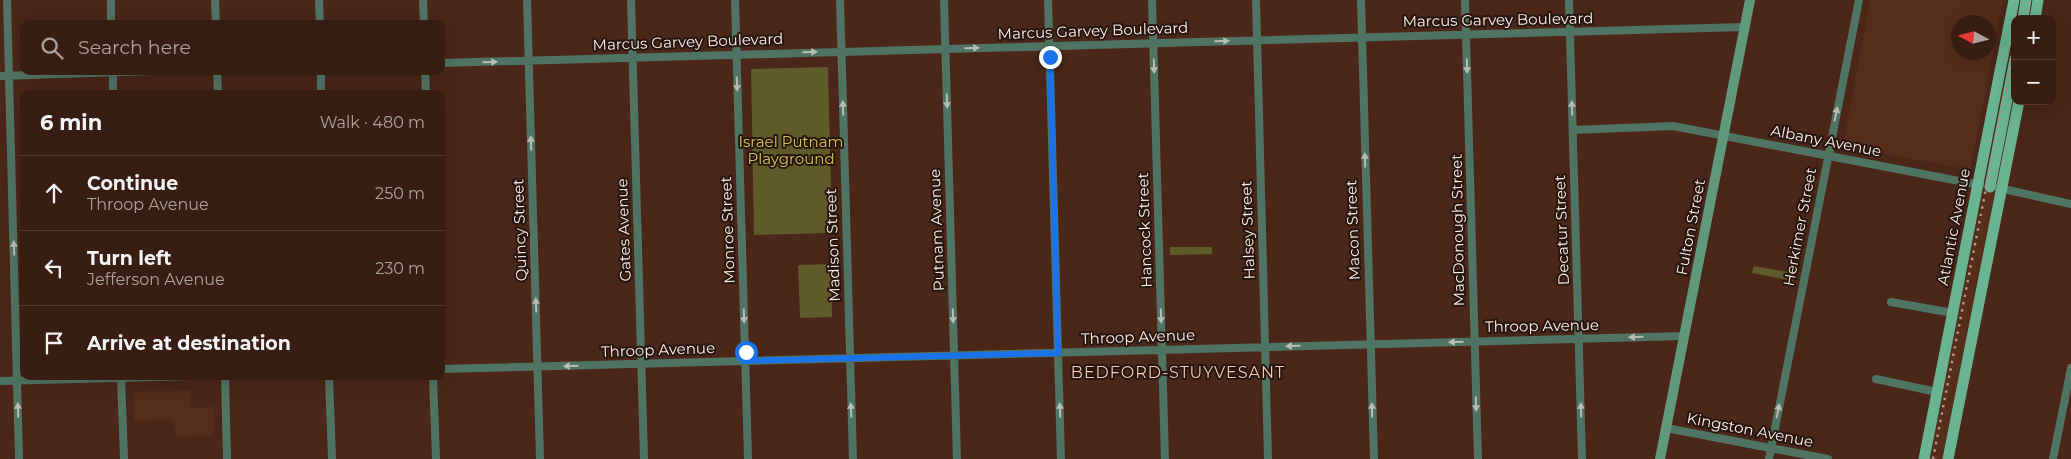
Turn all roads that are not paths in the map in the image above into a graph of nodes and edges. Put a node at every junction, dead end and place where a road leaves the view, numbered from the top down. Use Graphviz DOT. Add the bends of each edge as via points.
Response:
graph roads {
  1 [pos="7,0"];
  2 [pos="111,0"];
  3 [pos="215,0"];
  4 [pos="319,0"];
  5 [pos="423,0"];
  6 [pos="527,0"];
  7 [pos="631,0"];
  8 [pos="735,0"];
  9 [pos="840,0"];
  10 [pos="944,0"];
  11 [pos="1048,0"];
  12 [pos="1152,0"];
  13 [pos="1256,0"];
  14 [pos="1360,0"];
  15 [pos="1465,0"];
  16 [pos="1569,0"];
  17 [pos="1750,0"];
  18 [pos="1859,0"];
  19 [pos="2014,0"];
  20 [pos="2026,0"];
  21 [pos="2032,0"];
  22 [pos="2038,0"];
  23 [pos="2024,15"];
  24 [pos="2035,15"];
  25 [pos="2035,15"];
  26 [pos="111,20"];
  27 [pos="216,20"];
  28 [pos="320,20"];
  29 [pos="424,20"];
  30 [pos="1745,27"];
  31 [pos="1570,32"];
  32 [pos="1466,34"];
  33 [pos="1362,37"];
  34 [pos="1256,40"];
  35 [pos="1154,43"];
  36 [pos="1049,46"];
  37 [pos="946,49"];
  38 [pos="841,52"];
  39 [pos="736,54"];
  40 [pos="633,58"];
  41 [pos="529,60"];
  42 [pos="2015,60"];
  43 [pos="445,63"];
  44 [pos="9,75"];
  45 [pos="20,75"];
  46 [pos="113,75"];
  47 [pos="217,75"];
  48 [pos="321,75"];
  49 [pos="425,75"];
  50 [pos="0,76"];
  51 [pos="113,90"];
  52 [pos="218,90"];
  53 [pos="322,90"];
  54 [pos="426,90"];
  55 [pos="2018,105"];
  56 [pos="1573,130"];
  57 [pos="1724,136"];
  58 [pos="1828,156"];
  59 [pos="1978,185"];
  60 [pos="1996,188"];
  61 [pos="2071,204"];
  62 [pos="1892,302"];
  63 [pos="1953,313"];
  64 [pos="1684,336"];
  65 [pos="1579,338"];
  66 [pos="1474,341"];
  67 [pos="1371,344"];
  68 [pos="1265,347"];
  69 [pos="1162,350"];
  70 [pos="1058,353"];
  71 [pos="954,356"];
  72 [pos="850,358"];
  73 [pos="746,361"];
  74 [pos="642,364"];
  75 [pos="538,367"];
  76 [pos="2071,368"];
  77 [pos="445,370"];
  78 [pos="1876,379"];
  79 [pos="43,380"];
  80 [pos="121,380"];
  81 [pos="225,380"];
  82 [pos="330,380"];
  83 [pos="433,380"];
  84 [pos="17,381"];
  85 [pos="0,382"];
  86 [pos="1937,392"];
  87 [pos="1666,428"];
  88 [pos="1771,448"];
  89 [pos="19,459"];
  90 [pos="124,459"];
  91 [pos="228,459"];
  92 [pos="332,459"];
  93 [pos="436,459"];
  94 [pos="540,459"];
  95 [pos="644,459"];
  96 [pos="748,459"];
  97 [pos="853,459"];
  98 [pos="957,459"];
  99 [pos="1061,459"];
  100 [pos="1165,459"];
  101 [pos="1268,459"];
  102 [pos="1374,459"];
  103 [pos="1478,459"];
  104 [pos="1582,459"];
  105 [pos="1660,459"];
  106 [pos="1769,459"];
  107 [pos="1828,459"];
  108 [pos="1924,459"];
  109 [pos="1948,459"];
  110 [pos="2053,459"];
  1 -- 44 [label="street"];
  2 -- 26 [label="street"];
  3 -- 27 [label="street"];
  4 -- 28 [label="street"];
  5 -- 29 [label="street"];
  6 -- 41 [label="street, Quincy Street"];
  7 -- 40 [label="street, Gates Avenue"];
  8 -- 39 [label="street, Monroe Street"];
  9 -- 38 [label="street, Madison Street"];
  10 -- 37 [label="street, Putnam Avenue"];
  11 -- 36 [label="street"];
  12 -- 35 [label="street, Hancock Street"];
  13 -- 34 [label="street, Halsey Street"];
  14 -- 33 [label="street, Macon Street"];
  15 -- 32 [label="street, MacDonough Street"];
  16 -- 31 [label="street, Decatur Street"];
  17 -- 30 [label="main road, Fulton Street"];
  58 -- 18 [label="street, Herkimer Street, one-way"];
  19 -- 59 [label="main road, Atlantic Avenue"];
  20 -- 23 [label="main road"];
  21 -- 24 [label="main road"];
  22 -- 25 [label="main road"];
  30 -- 31 [label="street, Marcus Garvey Boulevard"];
  30 -- 57 [label="main road, Fulton Street"];
  31 -- 32 [label="street, Marcus Garvey Boulevard"];
  56 -- 31 [label="street, Decatur Street, one-way"];
  32 -- 33 [label="street, Marcus Garvey Boulevard"];
  32 -- 66 [label="street, MacDonough Street, one-way"];
  33 -- 34 [label="street, Marcus Garvey Boulevard"];
  67 -- 33 [label="street, Macon Street, one-way"];
  35 -- 34 [label="street, Marcus Garvey Boulevard, one-way"];
  34 -- 68 [label="street, Halsey Street"];
  35 -- 36 [label="street, Marcus Garvey Boulevard"];
  35 -- 69 [label="street, Hancock Street, one-way"];
  37 -- 36 [label="street, Marcus Garvey Boulevard, one-way"];
  36 -- 70 [label="street"];
  37 -- 38 [label="street, Marcus Garvey Boulevard"];
  37 -- 71 [label="street, Putnam Avenue, one-way"];
  39 -- 38 [label="street, Marcus Garvey Boulevard, one-way"];
  72 -- 38 [label="street, Madison Street, one-way"];
  39 -- 40 [label="street, Marcus Garvey Boulevard"];
  39 -- 73 [label="street, Monroe Street, one-way"];
  40 -- 41 [label="street, Marcus Garvey Boulevard"];
  40 -- 74 [label="street, Gates Avenue"];
  43 -- 41 [label="street, Marcus Garvey Boulevard, one-way"];
  75 -- 41 [label="street, Quincy Street, one-way"];
  42 -- 60 [label="main road"];
  44 -- 45 [label="street"];
  44 -- 50 [label="street"];
  84 -- 44 [label="street, one-way"];
  46 -- 51 [label="street"];
  47 -- 52 [label="street"];
  48 -- 53 [label="street"];
  49 -- 54 [label="street"];
  55 -- 60 [label="main road"];
  56 -- 57 [label="street, Albany Avenue" via="1673,126"];
  56 -- 65 [label="street, Decatur Street"];
  57 -- 58 [label="street, Albany Avenue"];
  57 -- 64 [label="main road, Fulton Street"];
  58 -- 59 [label="street, Albany Avenue"];
  88 -- 58 [label="street, Herkimer Street, one-way"];
  59 -- 60 [label="street, Albany Avenue"];
  59 -- 63 [label="main road, Atlantic Avenue"];
  60 -- 61 [label="street, Albany Avenue"];
  60 -- 109 [label="main road"];
  62 -- 63 [label="street"];
  63 -- 86 [label="main road, Atlantic Avenue"];
  64 -- 65 [label="street, Throop Avenue, one-way"];
  64 -- 87 [label="main road, Fulton Street"];
  65 -- 66 [label="street, Throop Avenue"];
  104 -- 65 [label="street, Decatur Street, one-way"];
  66 -- 67 [label="street, Throop Avenue, one-way"];
  66 -- 103 [label="street, MacDonough Street, one-way"];
  67 -- 68 [label="street, Throop Avenue, one-way"];
  102 -- 67 [label="street, Macon Street, one-way"];
  68 -- 69 [label="street, Throop Avenue"];
  68 -- 101 [label="street, Halsey Street"];
  69 -- 70 [label="street, Throop Avenue"];
  69 -- 100 [label="street, Hancock Street"];
  70 -- 71 [label="street, Throop Avenue"];
  99 -- 70 [label="street, one-way"];
  71 -- 72 [label="street, Throop Avenue"];
  71 -- 98 [label="street, Putnam Avenue"];
  72 -- 73 [label="street, Throop Avenue"];
  97 -- 72 [label="street, Madison Street, one-way"];
  73 -- 74 [label="street, Throop Avenue"];
  73 -- 96 [label="street, Monroe Street"];
  74 -- 75 [label="street, Throop Avenue, one-way"];
  74 -- 95 [label="street, Gates Avenue"];
  75 -- 77 [label="street, Throop Avenue"];
  75 -- 94 [label="street, Quincy Street"];
  76 -- 110 [label="street"];
  78 -- 86 [label="street"];
  79 -- 84 [label="street"];
  80 -- 90 [label="street"];
  81 -- 91 [label="street"];
  82 -- 92 [label="street"];
  83 -- 93 [label="street"];
  84 -- 85 [label="street"];
  89 -- 84 [label="street, one-way"];
  86 -- 108 [label="main road, Atlantic Avenue"];
  87 -- 88 [label="street, Kingston Avenue"];
  87 -- 105 [label="main road, Fulton Street"];
  88 -- 106 [label="street, Herkimer Street"];
  88 -- 107 [label="street, Kingston Avenue"];
}
